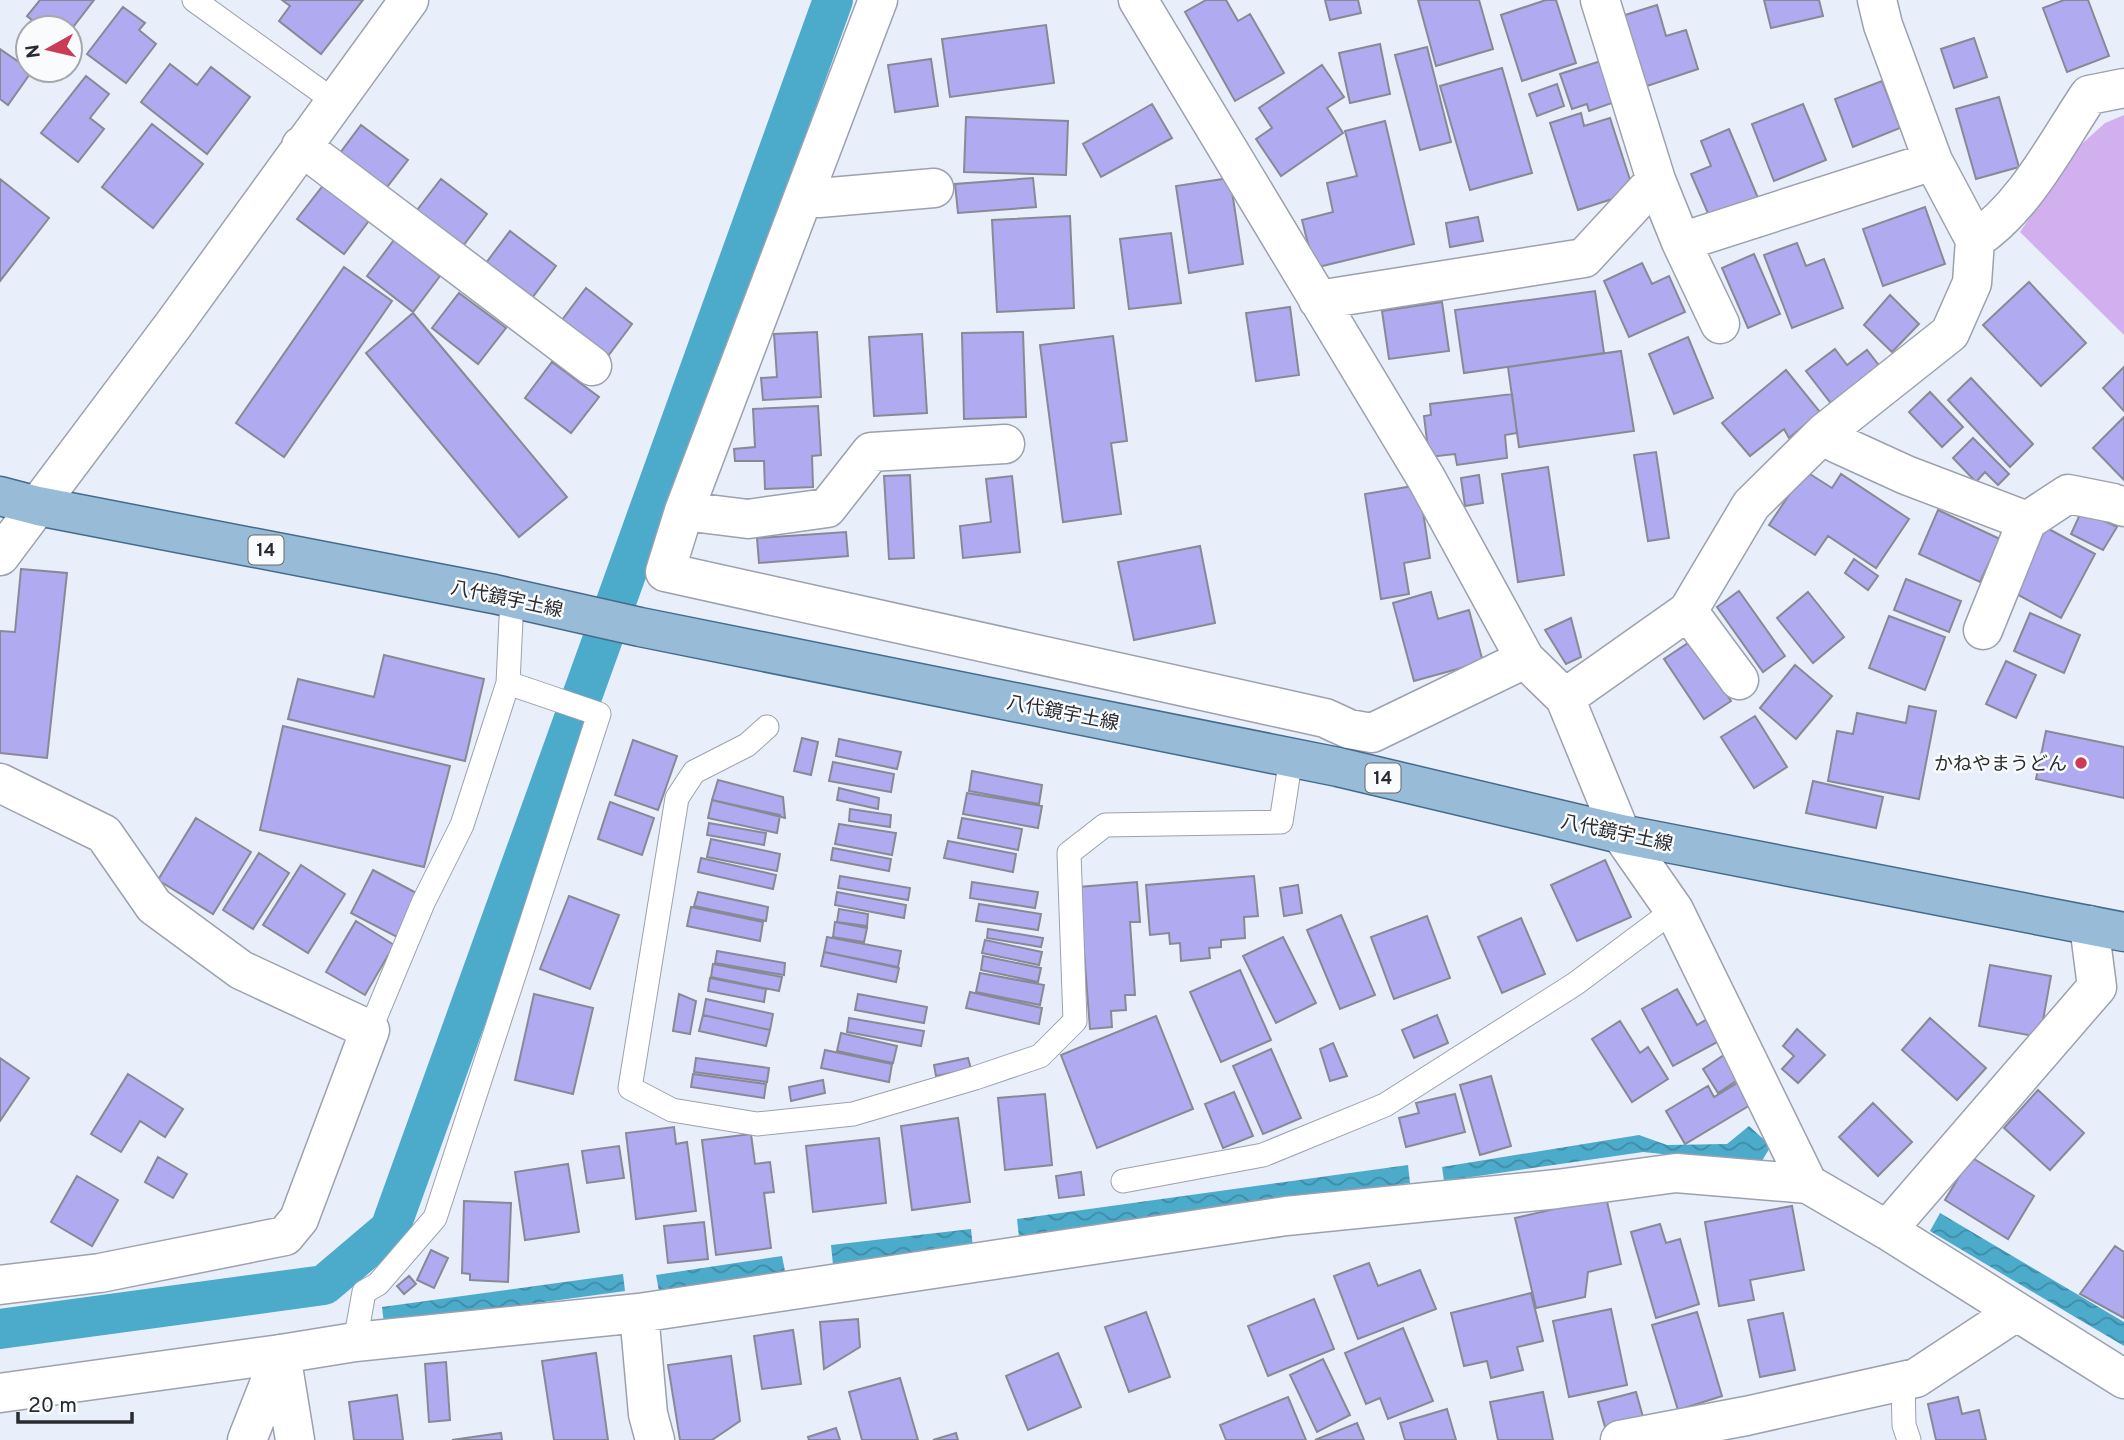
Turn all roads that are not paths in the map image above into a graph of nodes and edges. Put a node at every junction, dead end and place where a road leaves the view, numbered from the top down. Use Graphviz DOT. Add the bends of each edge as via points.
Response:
graph roads {
  1 [pos="194,0"];
  2 [pos="409,0"];
  3 [pos="878,0"];
  4 [pos="1138,0"];
  5 [pos="1600,0"];
  6 [pos="1877,0"];
  7 [pos="2124,88"];
  8 [pos="334,101"];
  9 [pos="301,146"];
  10 [pos="1933,161"];
  11 [pos="1656,180"];
  12 [pos="934,188"];
  13 [pos="807,190"];
  14 [pos="1975,240"];
  15 [pos="1681,242"];
  16 [pos="1318,300"];
  17 [pos="1720,324"];
  18 [pos="592,366"];
  19 [pos="1824,433"];
  20 [pos="1005,444"];
  21 [pos="0,496"];
  22 [pos="38,506"];
  23 [pos="2124,507"];
  24 [pos="684,510"];
  25 [pos="2028,521"];
  26 [pos="0,556"];
  27 [pos="522,600"];
  28 [pos="1688,611"];
  29 [pos="1983,630"];
  30 [pos="1525,659"];
  31 [pos="1739,680"];
  32 [pos="508,683"];
  33 [pos="1565,698"];
  34 [pos="1325,718"];
  35 [pos="767,727"];
  36 [pos="1302,760"];
  37 [pos="0,783"];
  38 [pos="1621,834"];
  39 [pos="1674,910"];
  40 [pos="2107,929"];
  41 [pos="370,1030"];
  42 [pos="1122,1181"];
  43 [pos="1808,1184"];
  44 [pos="1887,1230"];
  45 [pos="0,1285"];
  46 [pos="2016,1312"];
  47 [pos="639,1313"];
  48 [pos="355,1342"];
  49 [pos="281,1354"];
  50 [pos="2124,1379"];
  51 [pos="1903,1381"];
  52 [pos="0,1393"];
  53 [pos="247,1440"];
  54 [pos="295,1440"];
  55 [pos="655,1440"];
  56 [pos="1620,1440"];
  57 [pos="1909,1440"];
  1 -- 8 [label="lane"];
  2 -- 8 [label="street"];
  3 -- 13 [label="street"];
  4 -- 16 [label="street"];
  5 -- 11 [label="street"];
  6 -- 10 [label="street"];
  7 -- 14 [label="street" via="2089,95 2032,181 1995,227"];
  8 -- 9 [label="street"];
  9 -- 18 [label="street"];
  9 -- 22 [label="street"];
  10 -- 14 [label="street"];
  10 -- 15 [label="street"];
  11 -- 15 [label="street"];
  11 -- 16 [label="street" via="1584,258"];
  12 -- 13 [label="street" via="819,198"];
  13 -- 24 [label="street"];
  14 -- 19 [label="street" via="1972,283 1950,333"];
  15 -- 17 [label="street"];
  16 -- 30 [label="street" via="1426,478"];
  19 -- 25 [label="street" via="1906,475"];
  19 -- 28 [label="street" via="1751,505"];
  20 -- 24 [label="street" via="871,452 827,508 748,519"];
  21 -- 22 [label="main road, 八代鏡宇土線 / 14"];
  22 -- 26 [label="street"];
  22 -- 27 [label="main road, 八代鏡宇土線 / 14"];
  23 -- 25 [label="street" via="2068,494"];
  24 -- 34 [label="street" via="665,572"];
  25 -- 29 [label="street"];
  27 -- 32 [label="lane"];
  27 -- 36 [label="main road, 八代鏡宇土線 / 14"];
  28 -- 31 [label="street"];
  28 -- 33 [label="street"];
  30 -- 33 [label="street"];
  30 -- 34 [label="street" via="1372,733"];
  32 -- 41 [label="lane" via="462,825 423,903"];
  32 -- 48 [label="lane" via="599,714 435,1219 378,1284 364,1292"];
  33 -- 38 [label="street"];
  34 -- 36 [label="street"];
  35 -- 36 [label="lane" via="747,745 694,772 677,798 630,1088 672,1110 757,1124 853,1114 1040,1056 1075,1021 1069,853 1105,825 1281,822"];
  36 -- 38 [label="main road, 八代鏡宇土線 / 14"];
  37 -- 41 [label="street" via="104,834 154,906 241,970"];
  38 -- 39 [label="street"];
  38 -- 40 [label="main road, 八代鏡宇土線 / 14"];
  39 -- 42 [label="lane" via="1575,984 1385,1105 1263,1155"];
  39 -- 43 [label="street"];
  40 -- 44 [label="street" via="2097,986"];
  41 -- 45 [label="street" via="299,1219 285,1236 100,1273"];
  43 -- 44 [label="street"];
  43 -- 47 [label="street" via="1676,1173 1286,1216"];
  44 -- 46 [label="street"];
  46 -- 50 [label="street"];
  46 -- 51 [label="street" via="1916,1378"];
  47 -- 48 [label="street"];
  47 -- 55 [label="street" via="648,1414"];
  48 -- 49 [label="street"];
  49 -- 52 [label="street"];
  49 -- 53 [label="street"];
  49 -- 54 [label="street"];
  51 -- 56 [label="street"];
  51 -- 57 [label="lane"];
}
